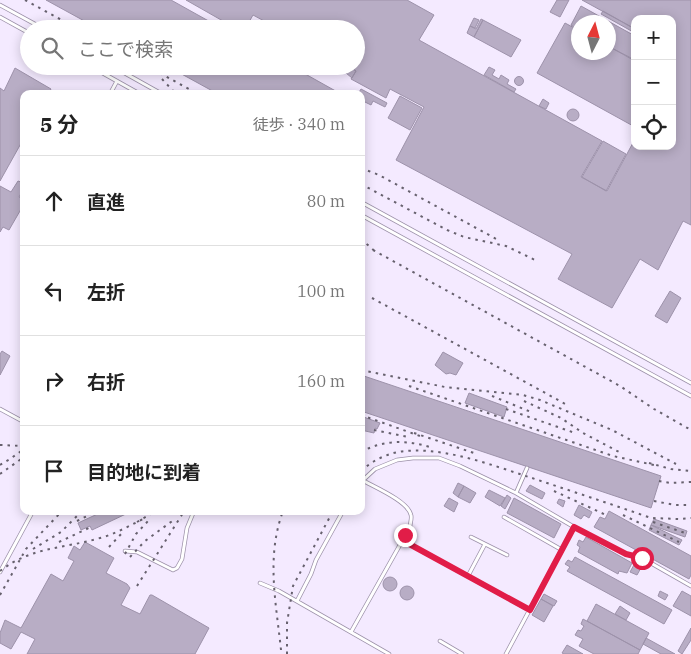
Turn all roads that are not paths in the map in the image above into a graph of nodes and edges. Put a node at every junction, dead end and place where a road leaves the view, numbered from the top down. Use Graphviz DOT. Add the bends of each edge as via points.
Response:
graph roads {
  1 [pos="0,4"];
  2 [pos="0,17"];
  3 [pos="28,20"];
  4 [pos="20,28"];
  5 [pos="106,75"];
  6 [pos="128,75"];
  7 [pos="117,81"];
  8 [pos="112,90"];
  9 [pos="133,90"];
  10 [pos="155,90"];
  11 [pos="365,204"];
  12 [pos="365,217"];
  13 [pos="691,383"];
  14 [pos="691,396"];
  15 [pos="0,408"];
  16 [pos="20,420"];
  17 [pos="527,468"];
  18 [pos="365,477"];
  19 [pos="365,482"];
  20 [pos="516,493"];
  21 [pos="31,515"];
  22 [pos="192,515"];
  23 [pos="340,515"];
  24 [pos="504,517"];
  25 [pos="574,527"];
  26 [pos="471,537"];
  27 [pos="402,540"];
  28 [pos="485,544"];
  29 [pos="125,550"];
  30 [pos="562,550"];
  31 [pos="507,555"];
  32 [pos="0,572"];
  33 [pos="468,576"];
  34 [pos="260,583"];
  35 [pos="691,586"];
  36 [pos="297,601"];
  37 [pos="530,610"];
  38 [pos="351,632"];
  39 [pos="440,641"];
  40 [pos="389,654"];
  41 [pos="462,654"];
  42 [pos="506,654"];
  1 -- 3 [label="lane"];
  2 -- 4 [label="lane"];
  5 -- 7 [label="lane"];
  6 -- 10 [label="lane"];
  7 -- 8 [label="lane"];
  7 -- 9 [label="lane"];
  11 -- 13 [label="lane"];
  12 -- 14 [label="lane"];
  15 -- 16 [label="lane"];
  17 -- 20 [label="lane"];
  18 -- 20 [label="lane" via="375,469 397,460 439,458"];
  19 -- 27 [label="lane" via="404,504 411,514"];
  20 -- 25 [label="lane"];
  21 -- 32 [label="lane"];
  22 -- 29 [label="lane" via="177,568 173,570 137,552"];
  23 -- 36 [label="lane"];
  24 -- 30 [label="lane"];
  25 -- 30 [label="lane"];
  25 -- 35 [label="lane" via="626,554 642,558"];
  26 -- 28 [label="lane"];
  27 -- 33 [label="lane"];
  27 -- 38 [label="lane"];
  28 -- 31 [label="lane"];
  28 -- 33 [label="lane"];
  30 -- 37 [label="lane"];
  33 -- 37 [label="lane"];
  34 -- 36 [label="lane"];
  36 -- 38 [label="lane"];
  37 -- 42 [label="lane"];
  38 -- 40 [label="lane"];
  39 -- 41 [label="lane"];
}
